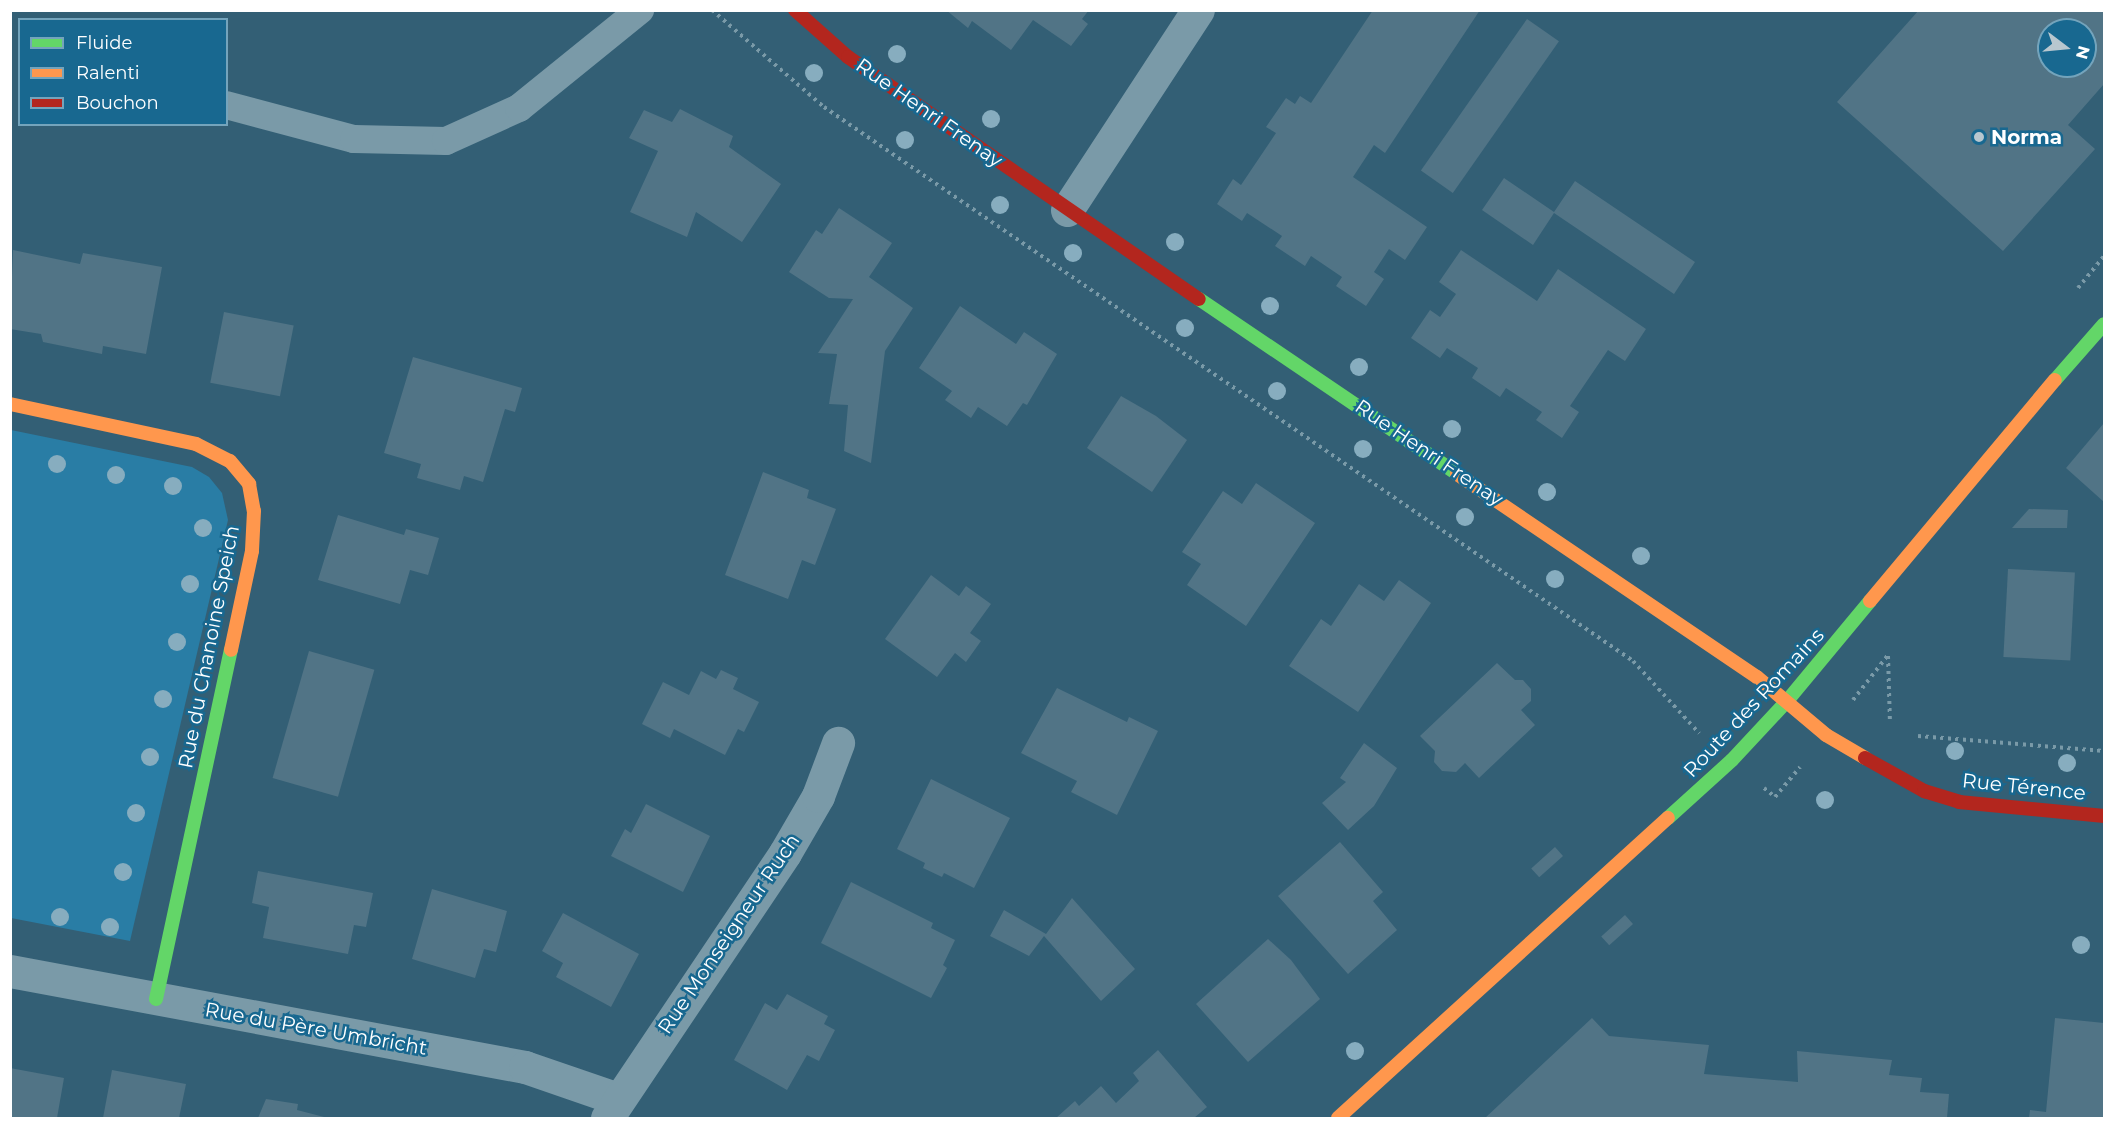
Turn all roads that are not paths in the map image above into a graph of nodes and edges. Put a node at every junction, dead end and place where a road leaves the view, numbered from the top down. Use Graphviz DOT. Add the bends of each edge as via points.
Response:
graph roads {
  1 [pos="640,10"];
  2 [pos="795,10"];
  3 [pos="1198,10"];
  4 [pos="228,106"];
  5 [pos="1067,210"];
  6 [pos="2104,324"];
  7 [pos="10,404"];
  8 [pos="1787,701"];
  9 [pos="838,743"];
  10 [pos="2104,816"];
  11 [pos="10,971"];
  12 [pos="156,999"];
  13 [pos="612,1109"];
  14 [pos="1338,1119"];
  1 -- 4 [label="lane" via="519,108 446,141 354,139"];
  2 -- 5 [label="street, Rue Henri Frenay" via="848,57"];
  3 -- 5 [label="street"];
  5 -- 8 [label="street, Rue Henri Frenay" via="1580,556"];
  6 -- 8 [label="street, Route des Romains" via="2005,437"];
  7 -- 12 [label="street, Rue du Chanoine Speich" via="196,444 230,461 249,484 254,511 252,551"];
  8 -- 10 [label="street, Rue Térence" via="1826,735 1924,790 1959,802"];
  8 -- 14 [label="street, Route des Romains" via="1732,760"];
  9 -- 13 [label="street, Rue Monseigneur Ruch" via="818,796 785,853"];
  11 -- 12 [label="street, Rue du Père Umbricht"];
  12 -- 13 [label="street, Rue du Père Umbricht" via="525,1068"];
}
